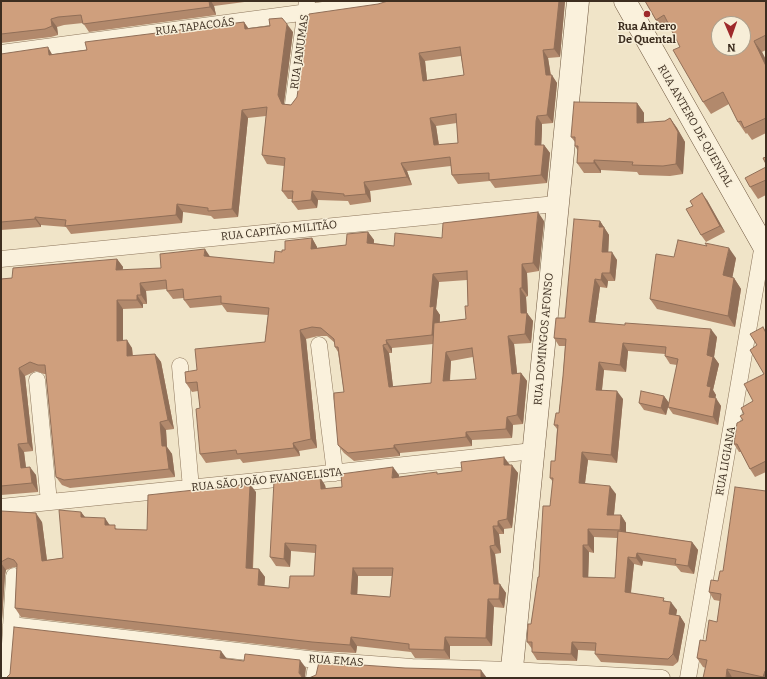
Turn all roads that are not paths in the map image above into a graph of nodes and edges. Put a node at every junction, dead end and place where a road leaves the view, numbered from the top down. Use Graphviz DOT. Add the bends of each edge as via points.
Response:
graph roads {
  1 [pos="390,1"];
  2 [pos="578,1"];
  3 [pos="625,1"];
  4 [pos="306,7"];
  5 [pos="1,52"];
  6 [pos="293,104"];
  7 [pos="556,204"];
  8 [pos="764,247"];
  9 [pos="1,259"];
  10 [pos="319,345"];
  11 [pos="180,366"];
  12 [pos="37,380"];
  13 [pos="534,451"];
  14 [pos="335,473"];
  15 [pos="191,488"];
  16 [pos="49,502"];
  17 [pos="1,506"];
  18 [pos="14,576"];
  19 [pos="11,624"];
  20 [pos="317,660"];
  21 [pos="511,674"];
  22 [pos="8,678"];
  23 [pos="314,678"];
  24 [pos="662,678"];
  25 [pos="688,678"];
  1 -- 4 [label="street, RUA TAPACOÁS"];
  2 -- 7 [label="street, RUA DOMINGOS AFONSO"];
  3 -- 8 [label="street, RUA ANTERO DE QUENTAL"];
  4 -- 5 [label="street, RUA TAPACOÁS"];
  4 -- 6 [label="street, RUA JANUMAS"];
  7 -- 9 [label="street, RUA CAPITÃO MILITÃO"];
  7 -- 13 [label="street, RUA DOMINGOS AFONSO"];
  8 -- 25 [label="street, RUA LIGIANA"];
  10 -- 14 [label="street"];
  11 -- 15 [label="street"];
  12 -- 16 [label="street"];
  13 -- 14 [label="street, RUA SÃO JOÃO EVANGELISTA"];
  13 -- 21 [label="street, RUA DOMINGOS AFONSO"];
  14 -- 15 [label="street, RUA SÃO JOÃO EVANGELISTA"];
  15 -- 16 [label="street, RUA SÃO JOÃO EVANGELISTA"];
  16 -- 17 [label="street, RUA SÃO JOÃO EVANGELISTA"];
  18 -- 19 [label="street"];
  19 -- 20 [label="street, RUA EMAS"];
  19 -- 22 [label="street"];
  20 -- 21 [label="street, RUA EMAS"];
  20 -- 23 [label="street"];
  21 -- 24 [label="street, RUA EMAS"];
}
